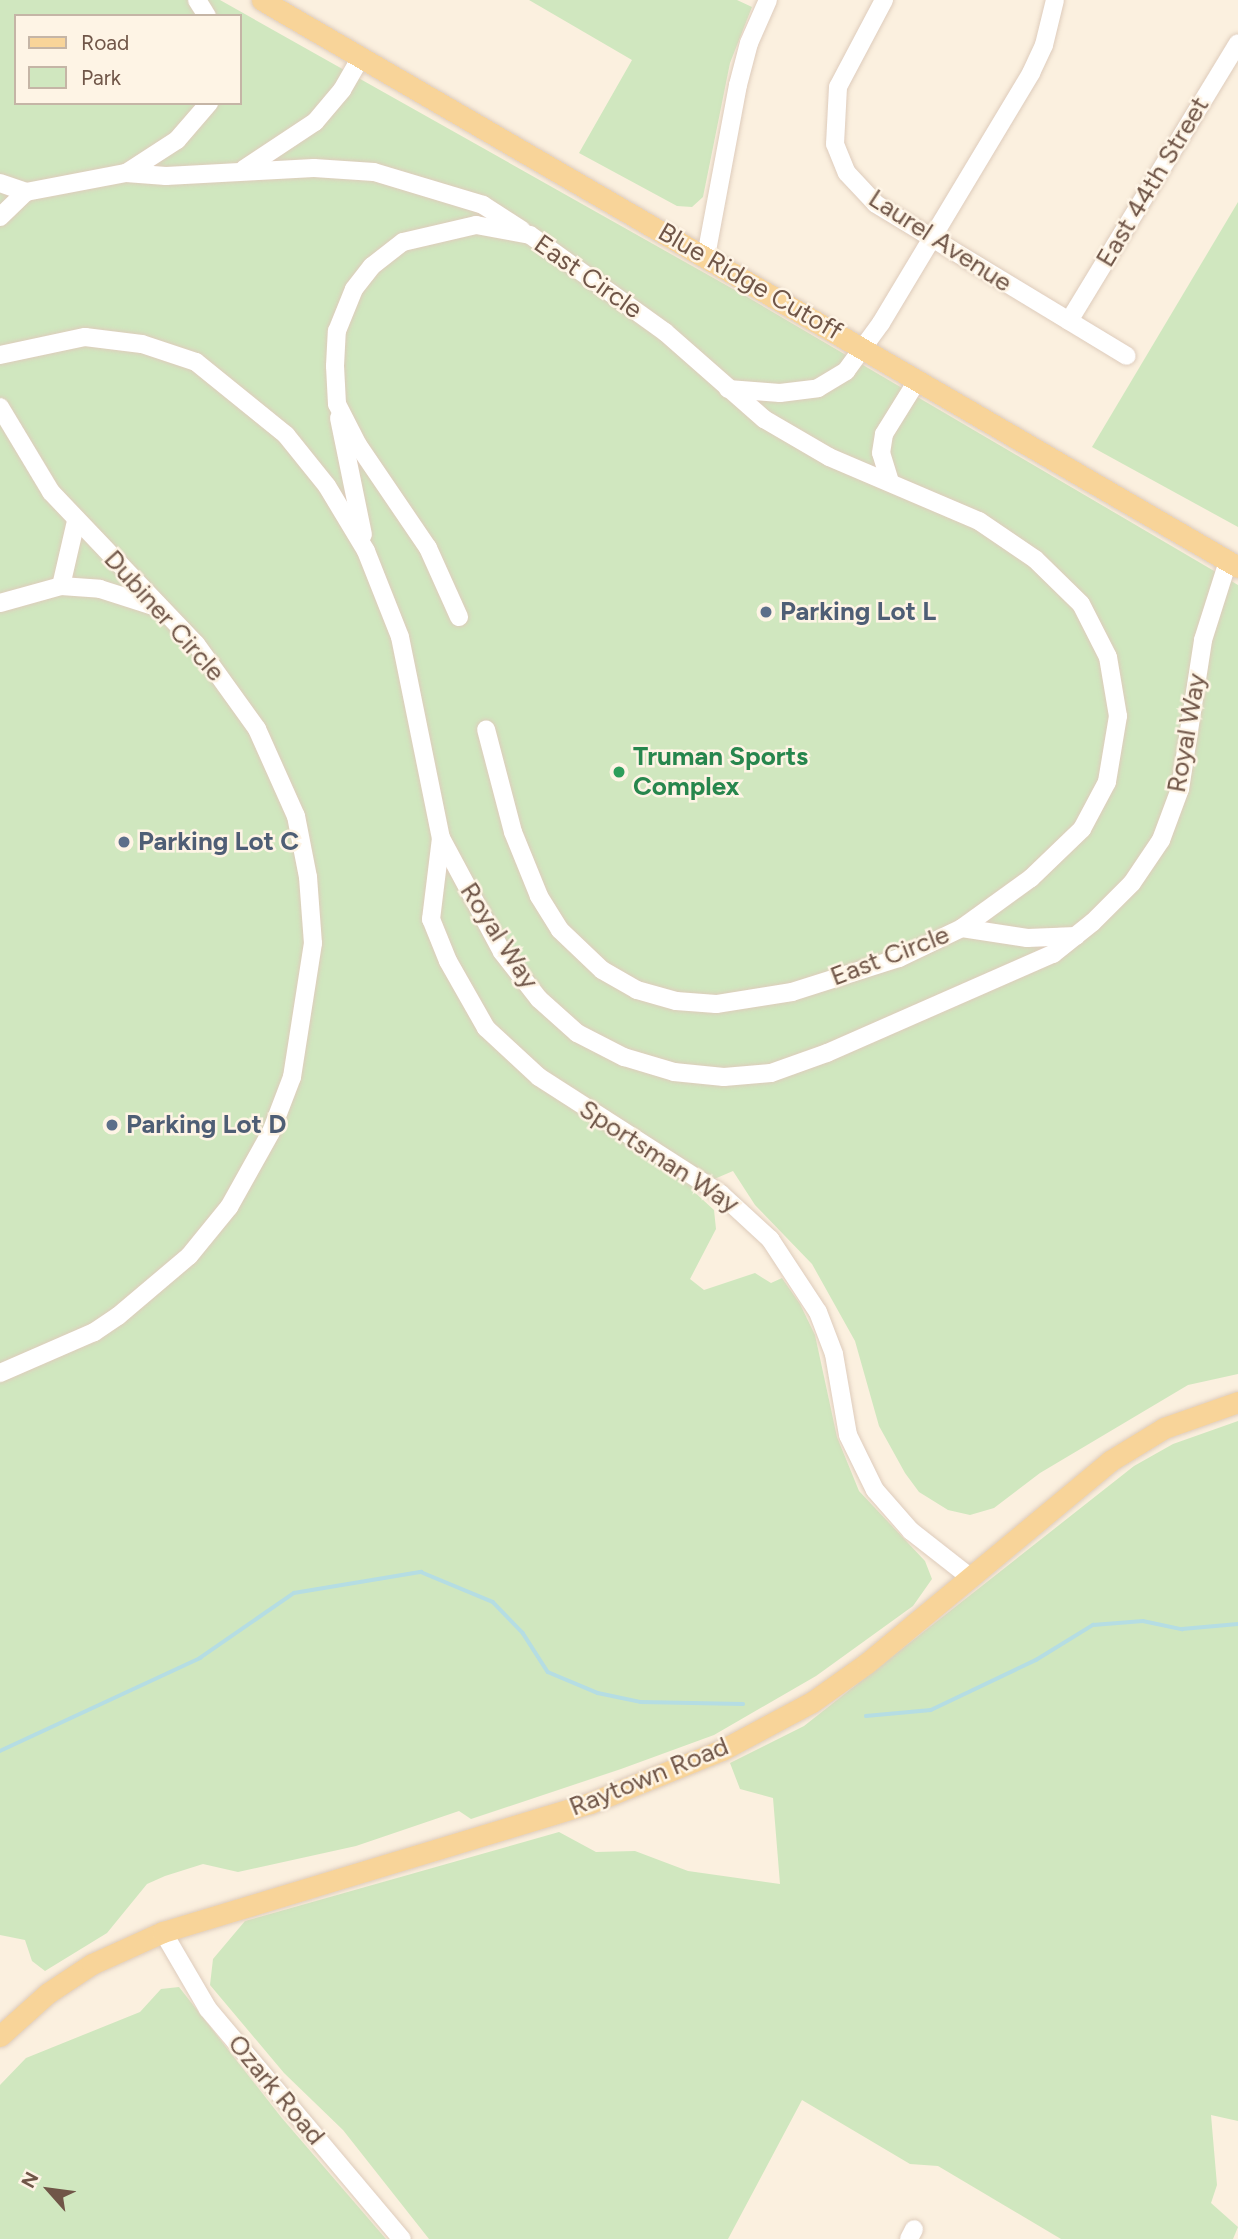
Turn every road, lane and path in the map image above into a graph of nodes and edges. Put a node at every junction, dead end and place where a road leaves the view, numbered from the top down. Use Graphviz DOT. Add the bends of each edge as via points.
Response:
graph roads {
  1 [pos="262,0"];
  2 [pos="768,0"];
  3 [pos="884,0"];
  4 [pos="1055,0"];
  5 [pos="1238,43"];
  6 [pos="361,57"];
  7 [pos="207,105"];
  8 [pos="244,169"];
  9 [pos="126,173"];
  10 [pos="0,183"];
  11 [pos="26,192"];
  12 [pos="0,217"];
  13 [pos="530,234"];
  14 [pos="931,239"];
  15 [pos="705,256"];
  16 [pos="1069,321"];
  17 [pos="863,348"];
  18 [pos="0,355"];
  19 [pos="1127,356"];
  20 [pos="917,382"];
  21 [pos="728,389"];
  22 [pos="337,404"];
  23 [pos="0,407"];
  24 [pos="890,482"];
  25 [pos="76,522"];
  26 [pos="366,551"];
  27 [pos="1233,564"];
  28 [pos="61,586"];
  29 [pos="0,603"];
  30 [pos="164,609"];
  31 [pos="459,617"];
  32 [pos="486,729"];
  33 [pos="440,838"];
  34 [pos="962,928"];
  35 [pos="1076,936"];
  36 [pos="0,1373"];
  37 [pos="1238,1402"];
  38 [pos="971,1577"];
  39 [pos="163,1932"];
  40 [pos="0,2036"];
  41 [pos="402,2239"];
  1 -- 6 [label="main road, Blue Ridge Cutoff"];
  2 -- 15 [label="street" via="749,43 738,85"];
  3 -- 14 [label="street, Laurel Avenue" via="842,75 835,100 835,144 846,173 864,194"];
  4 -- 14 [label="street" via="1044,46 1031,73"];
  5 -- 16 [label="street, East 44th Street"];
  6 -- 8 [label="street" via="342,90 315,122"];
  6 -- 15 [label="main road, Blue Ridge Cutoff"];
  7 -- 9 [label="street" via="177,139"];
  8 -- 9 [label="street" via="166,176"];
  8 -- 13 [label="street" via="374,172 483,205"];
  9 -- 11 [label="street"];
  10 -- 11 [label="street"];
  11 -- 12 [label="street"];
  13 -- 21 [label="street, East Circle" via="665,332"];
  13 -- 22 [label="street, East Circle" via="476,225 433,232 402,242 372,266 354,289 337,331"];
  14 -- 16 [label="street, Laurel Avenue"];
  14 -- 17 [label="street"];
  15 -- 17 [label="main road, Blue Ridge Cutoff"];
  16 -- 19 [label="street, Laurel Avenue"];
  17 -- 20 [label="main road, Blue Ridge Cutoff"];
  17 -- 21 [label="street" via="839,378 818,388 780,394"];
  18 -- 26 [label="street, Royal Way" via="85,337 142,344 196,362 286,435 327,486"];
  20 -- 24 [label="street" via="884,434 881,453"];
  20 -- 27 [label="main road, Blue Ridge Cutoff"];
  21 -- 24 [label="street, East Circle" via="764,419 829,457"];
  22 -- 26 [label="street, East Circle"];
  22 -- 31 [label="street, East Circle" via="358,445 428,548"];
  23 -- 25 [label="street, Dubiner Circle" via="22,451"];
  24 -- 34 [label="street, East Circle" via="979,521 1035,559 1081,604 1110,669 1118,716 1107,782 1082,829 1031,878"];
  25 -- 28 [label="street"];
  25 -- 30 [label="street, Dubiner Circle"];
  26 -- 33 [label="street, Royal Way" via="400,637"];
  27 -- 35 [label="street, Royal Way" via="1203,640 1180,789 1161,840 1132,883"];
  28 -- 29 [label="street"];
  28 -- 30 [label="street" via="100,589"];
  30 -- 36 [label="street, Dubiner Circle" via="250,718 283,780 296,816 308,877 313,943 299,1045 282,1107 258,1158 229,1207 189,1256 145,1296 94,1332"];
  32 -- 34 [label="street, East Circle" via="513,832 548,912 587,957 637,990 696,1003 767,998 900,958"];
  33 -- 35 [label="street, Royal Way" via="502,951 540,999 577,1033 624,1057 674,1072 724,1077 771,1073 984,986 1053,954"];
  33 -- 38 [label="street, Sportsman Way" via="431,919 486,1028 539,1077 715,1190 770,1239 818,1312 834,1354 849,1435 874,1490 911,1531"];
  34 -- 35 [label="street" via="1027,938"];
  37 -- 38 [label="main road, Raytown Road" via="1164,1428 1110,1461"];
  38 -- 39 [label="main road, Raytown Road" via="845,1679 722,1750 590,1803"];
  39 -- 40 [label="main road, Raytown Road" via="92,1964 48,1993"];
  39 -- 41 [label="street, Ozark Road" via="208,2009"];
}
